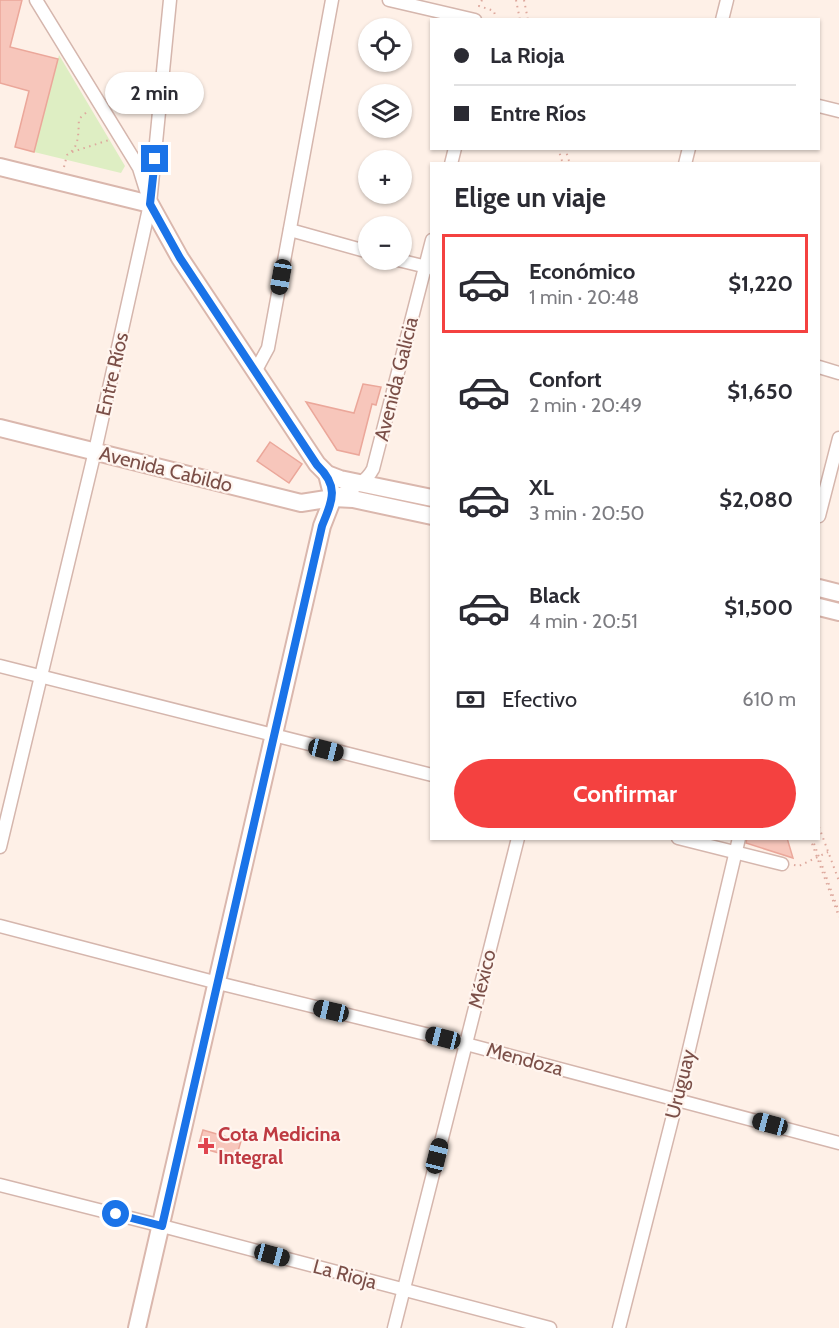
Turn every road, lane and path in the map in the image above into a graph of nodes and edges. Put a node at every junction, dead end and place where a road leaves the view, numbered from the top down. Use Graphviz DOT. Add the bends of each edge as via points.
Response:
graph roads {
  1 [pos="36,0"];
  2 [pos="170,0"];
  3 [pos="332,0"];
  4 [pos="389,0"];
  5 [pos="482,0"];
  6 [pos="516,0"];
  7 [pos="524,0"];
  8 [pos="727,0"];
  9 [pos="466,18"];
  10 [pos="496,18"];
  11 [pos="520,18"];
  12 [pos="528,18"];
  13 [pos="722,18"];
  14 [pos="98,103"];
  15 [pos="820,106"];
  16 [pos="839,111"];
  17 [pos="120,137"];
  18 [pos="72,152"];
  19 [pos="0,166"];
  20 [pos="61,182"];
  21 [pos="150,204"];
  22 [pos="290,230"];
  23 [pos="358,249"];
  24 [pos="412,264"];
  25 [pos="429,268"];
  26 [pos="820,367"];
  27 [pos="255,372"];
  28 [pos="839,373"];
  29 [pos="0,428"];
  30 [pos="839,438"];
  31 [pos="95,451"];
  32 [pos="327,474"];
  33 [pos="360,484"];
  34 [pos="333,498"];
  35 [pos="430,498"];
  36 [pos="820,512"];
  37 [pos="430,516"];
  38 [pos="820,588"];
  39 [pos="839,593"];
  40 [pos="820,607"];
  41 [pos="839,612"];
  42 [pos="0,666"];
  43 [pos="40,676"];
  44 [pos="274,736"];
  45 [pos="430,775"];
  46 [pos="820,830"];
  47 [pos="517,840"];
  48 [pos="685,840"];
  49 [pos="739,840"];
  50 [pos="812,840"];
  51 [pos="812,840"];
  52 [pos="0,847"];
  53 [pos="828,852"];
  54 [pos="735,854"];
  55 [pos="817,857"];
  56 [pos="782,864"];
  57 [pos="839,881"];
  58 [pos="839,912"];
  59 [pos="839,917"];
  60 [pos="0,926"];
  61 [pos="218,983"];
  62 [pos="466,1044"];
  63 [pos="677,1100"];
  64 [pos="839,1143"];
  65 [pos="0,1185"];
  66 [pos="162,1226"];
  67 [pos="403,1290"];
  68 [pos="137,1328"];
  69 [pos="394,1328"];
  70 [pos="550,1328"];
  71 [pos="619,1328"];
  1 -- 14 [label="street"];
  2 -- 21 [label="street, Entre Ríos"];
  3 -- 22 [label="street"];
  4 -- 9 [label="street"];
  5 -- 10 [label="path" via="479,6 494,11"];
  6 -- 11 [label="path"];
  7 -- 12 [label="path"];
  8 -- 13 [label="street"];
  14 -- 17 [label="street"];
  14 -- 18 [label="path" via="79,119 77,143"];
  15 -- 16 [label="street"];
  17 -- 18 [label="path"];
  17 -- 21 [label="street" via="139,168"];
  18 -- 20 [label="path" via="67,155"];
  19 -- 20 [label="main road"];
  20 -- 21 [label="main road"];
  21 -- 27 [label="main road" via="180,258"];
  21 -- 31 [label="street, Entre Ríos"];
  22 -- 23 [label="street"];
  22 -- 27 [label="street" via="268,348"];
  24 -- 25 [label="street"];
  25 -- 33 [label="street, Avenida Galicia" via="373,469"];
  26 -- 28 [label="street"];
  27 -- 32 [label="main road"];
  29 -- 31 [label="main road, Avenida Cabildo"];
  30 -- 36 [label="street"];
  31 -- 34 [label="main road, Avenida Cabildo" via="301,503"];
  31 -- 43 [label="street, Entre Ríos"];
  32 -- 33 [label="main road"];
  32 -- 34 [label="main road"];
  33 -- 34 [label="street"];
  33 -- 35 [label="main road"];
  34 -- 37 [label="main road, Avenida Cabildo" via="367,501"];
  34 -- 44 [label="main road" via="322,526"];
  38 -- 39 [label="main road"];
  40 -- 41 [label="main road"];
  42 -- 43 [label="street"];
  43 -- 44 [label="street"];
  43 -- 52 [label="street, Entre Ríos"];
  44 -- 45 [label="street"];
  44 -- 61 [label="main road"];
  46 -- 53 [label="path"];
  47 -- 62 [label="street, México"];
  48 -- 54 [label="street"];
  49 -- 54 [label="street, Uruguay"];
  50 -- 55 [label="path"];
  51 -- 58 [label="path"];
  53 -- 55 [label="path"];
  53 -- 57 [label="path"];
  54 -- 56 [label="street"];
  54 -- 63 [label="street, Uruguay"];
  55 -- 56 [label="path" via="799,866"];
  55 -- 59 [label="path"];
  60 -- 61 [label="street, Mendoza"];
  61 -- 62 [label="street, Mendoza"];
  61 -- 66 [label="main road"];
  62 -- 63 [label="street, Mendoza"];
  62 -- 67 [label="street, México"];
  63 -- 64 [label="street, Mendoza"];
  63 -- 71 [label="street, Uruguay"];
  65 -- 66 [label="street, La Rioja"];
  66 -- 67 [label="street, La Rioja"];
  66 -- 68 [label="main road"];
  67 -- 69 [label="street, México"];
  67 -- 70 [label="street, La Rioja"];
}
